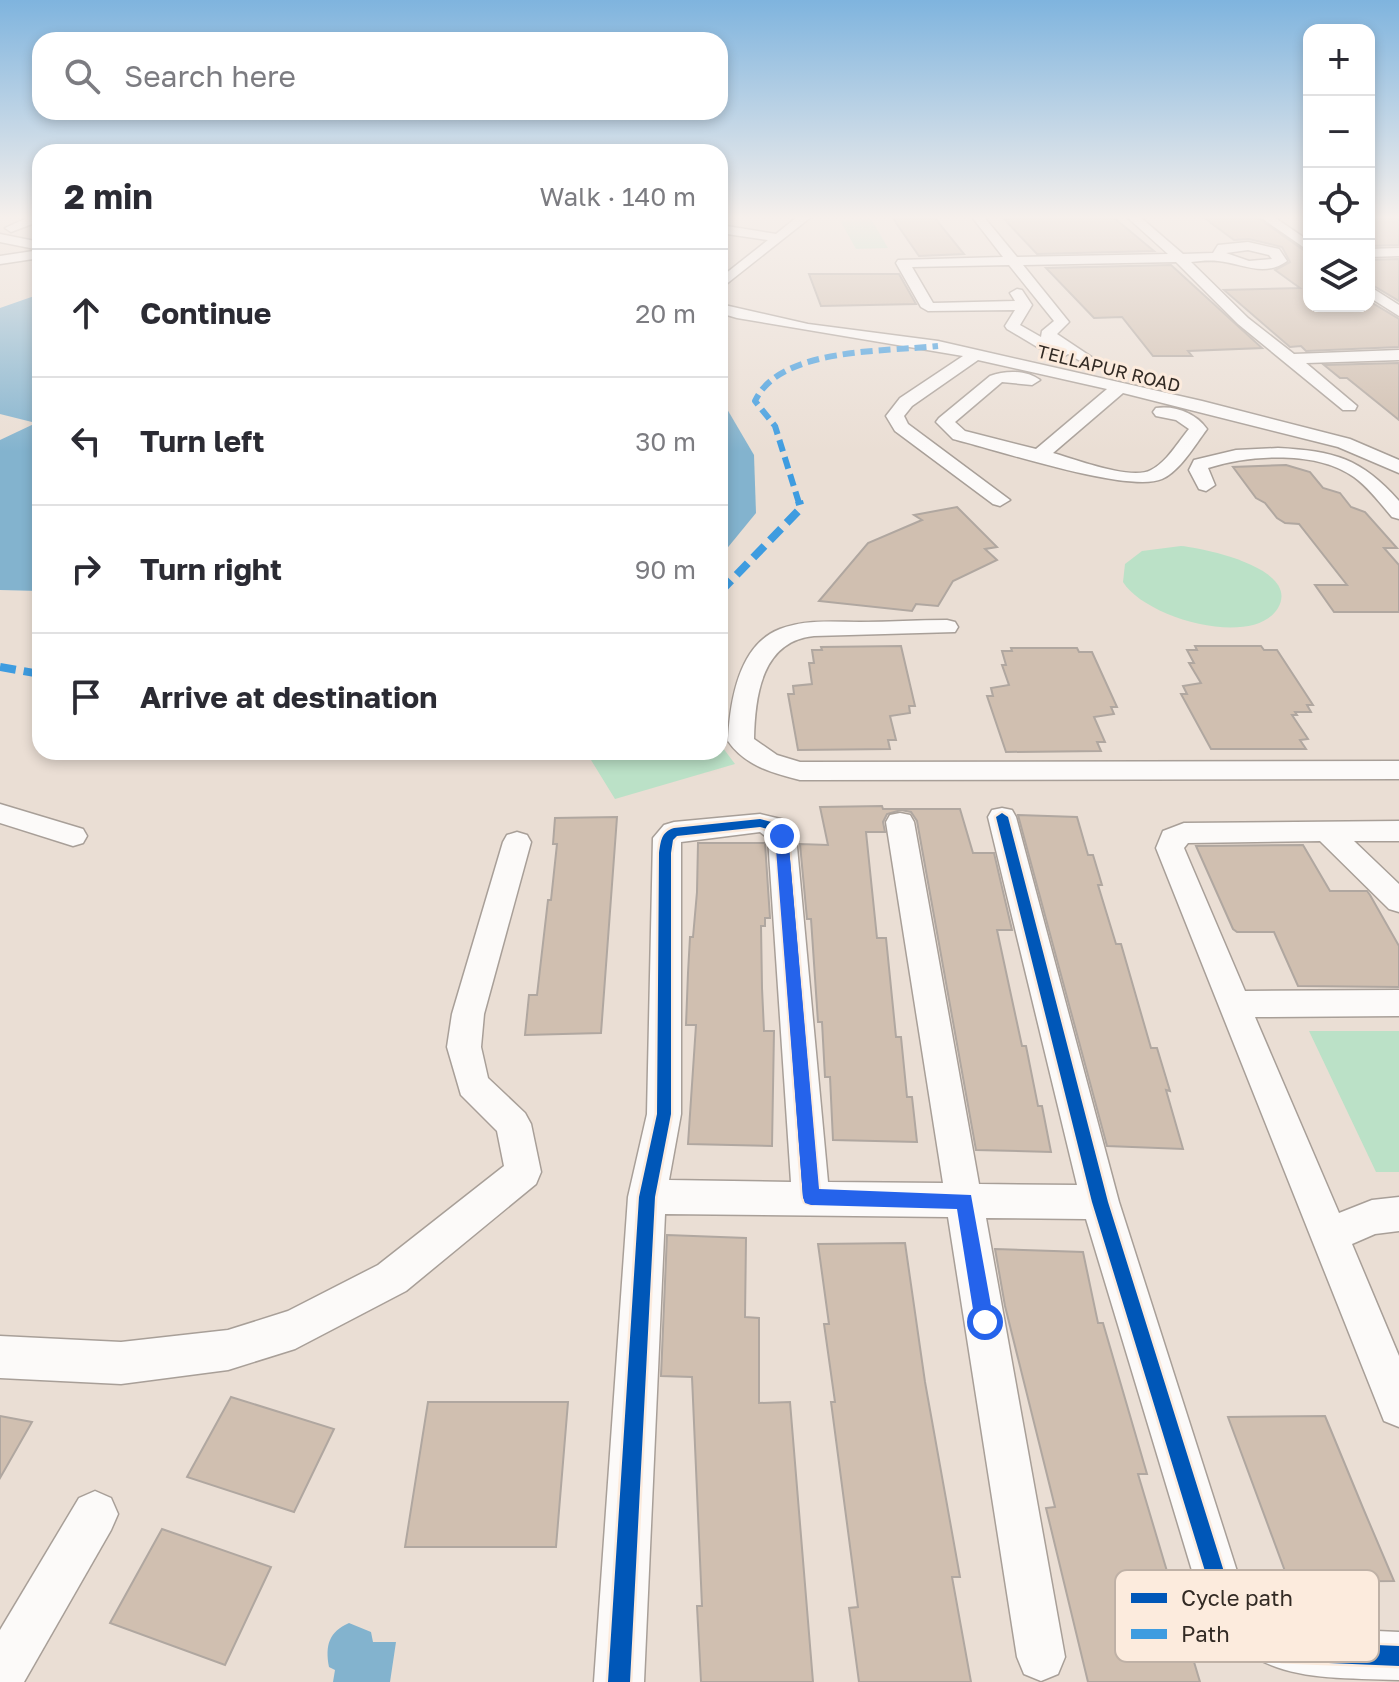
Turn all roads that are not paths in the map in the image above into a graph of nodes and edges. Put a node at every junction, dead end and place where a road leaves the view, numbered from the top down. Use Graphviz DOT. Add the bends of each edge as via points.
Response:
graph roads {
  1 [pos="730,295"];
  2 [pos="921,295"];
  3 [pos="1018,295"];
  4 [pos="1040,295"];
  5 [pos="1217,295"];
  6 [pos="1376,295"];
  7 [pos="1025,305"];
  8 [pos="728,311"];
  9 [pos="1399,312"];
  10 [pos="967,335"];
  11 [pos="1007,343"];
  12 [pos="1061,354"];
  13 [pos="975,355"];
  14 [pos="1399,355"];
  15 [pos="1294,359"];
  16 [pos="1108,377"];
  17 [pos="1349,406"];
  18 [pos="1399,449"];
  19 [pos="1040,455"];
  20 [pos="1399,467"];
  21 [pos="1206,485"];
  22 [pos="1000,500"];
  23 [pos="1399,513"];
  24 [pos="947,627"];
  25 [pos="1399,770"];
  26 [pos="0,813"];
  27 [pos="1002,817"];
  28 [pos="900,822"];
  29 [pos="1326,831"];
  30 [pos="1399,831"];
  31 [pos="73,836"];
  32 [pos="517,842"];
  33 [pos="1399,901"];
  34 [pos="1399,1003"];
  35 [pos="1233,1004"];
  36 [pos="647,1197"];
  37 [pos="811,1197"];
  38 [pos="965,1201"];
  39 [pos="1100,1202"];
  40 [pos="1399,1214"];
  41 [pos="1329,1236"];
  42 [pos="0,1357"];
  43 [pos="1399,1406"];
  44 [pos="95,1514"];
  45 [pos="1214,1570"];
  46 [pos="1379,1655"];
  47 [pos="1399,1656"];
  48 [pos="1041,1657"];
  49 [pos="0,1677"];
  50 [pos="619,1682"];
  1 -- 10 [label="street" via="816,317"];
  2 -- 7 [label="street" via="928,307"];
  3 -- 7 [label="street"];
  4 -- 16 [label="street" via="1062,322 1047,334"];
  5 -- 15 [label="street"];
  6 -- 9 [label="street"];
  7 -- 12 [label="street" via="1012,326"];
  8 -- 13 [label="street"];
  11 -- 12 [label="street, TELLAPUR ROAD"];
  12 -- 16 [label="street, TELLAPUR ROAD"];
  13 -- 16 [label="street"];
  13 -- 22 [label="street" via="906,402 895,416 901,427"];
  14 -- 15 [label="street"];
  15 -- 17 [label="street"];
  16 -- 18 [label="street, TELLAPUR ROAD" via="1313,419"];
  16 -- 19 [label="street"];
  16 -- 19 [label="street" via="1005,376 945,422 959,435"];
  16 -- 19 [label="street" via="1194,422 1198,429 1157,475 1146,479"];
  16 -- 20 [label="street" via="1344,443"];
  21 -- 23 [label="street" via="1198,470 1211,460 1237,455 1312,457 1355,470"];
  24 -- 25 [label="street" via="786,634 757,663 741,717 741,741 773,766 800,771"];
  26 -- 31 [label="street"];
  27 -- 39 [label="street"];
  28 -- 38 [label="street"];
  29 -- 30 [label="street"];
  29 -- 33 [label="street"];
  29 -- 35 [label="street" via="1184,833 1173,838 1170,848"];
  32 -- 42 [label="street" via="468,1014 464,1047 473,1085 513,1124 523,1172 392,1278 295,1329 228,1350 121,1363"];
  34 -- 35 [label="street"];
  35 -- 41 [label="street"];
  36 -- 37 [label="street"];
  36 -- 37 [label="street" via="664,1114 667,838 703,827 760,823 775,827 782,836"];
  36 -- 50 [label="street"];
  37 -- 38 [label="street"];
  38 -- 39 [label="street"];
  38 -- 48 [label="street"];
  39 -- 45 [label="street"];
  40 -- 41 [label="street" via="1372,1217"];
  41 -- 43 [label="street"];
  44 -- 49 [label="street"];
  46 -- 47 [label="street"];
}
